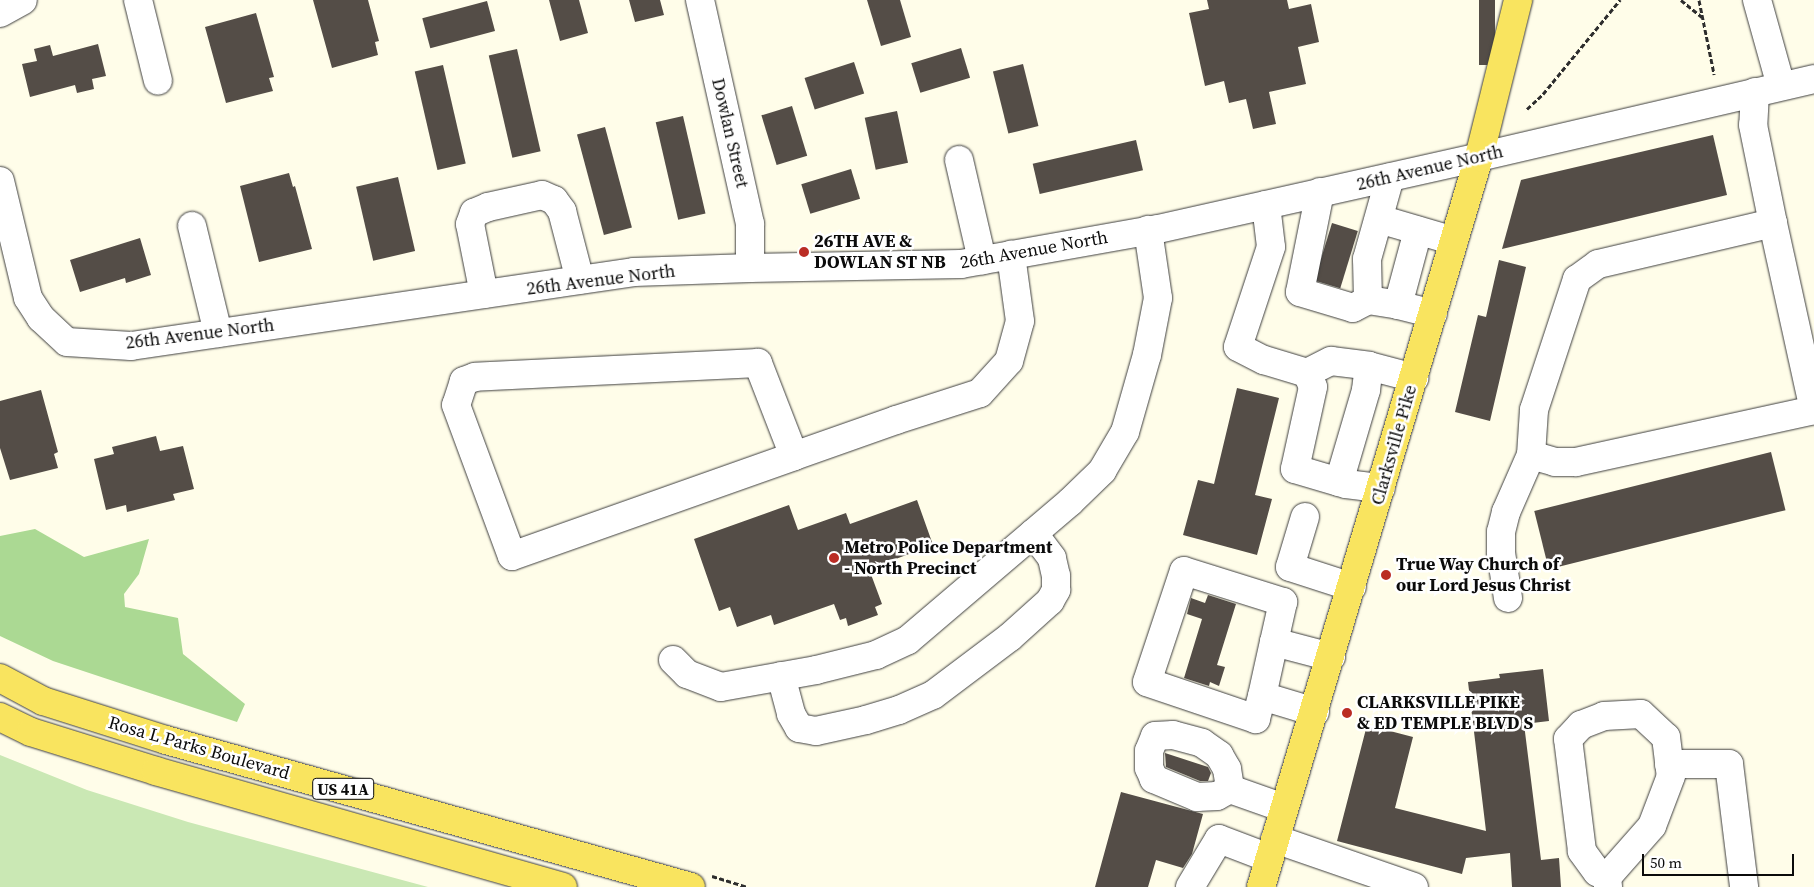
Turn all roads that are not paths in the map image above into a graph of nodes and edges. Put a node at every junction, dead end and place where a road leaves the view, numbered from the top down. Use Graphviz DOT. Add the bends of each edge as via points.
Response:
graph roads {
  1 [pos="23,0"];
  2 [pos="138,0"];
  3 [pos="700,0"];
  4 [pos="1518,0"];
  5 [pos="1757,0"];
  6 [pos="0,13"];
  7 [pos="1814,79"];
  8 [pos="158,81"];
  9 [pos="1768,89"];
  10 [pos="1479,157"];
  11 [pos="959,160"];
  12 [pos="1390,178"];
  13 [pos="0,181"];
  14 [pos="1320,192"];
  15 [pos="1266,204"];
  16 [pos="3,208"];
  17 [pos="1379,219"];
  18 [pos="1773,223"];
  19 [pos="192,226"];
  20 [pos="1148,230"];
  21 [pos="1418,231"];
  22 [pos="1454,241"];
  23 [pos="1011,255"];
  24 [pos="982,260"];
  25 [pos="10,267"];
  26 [pos="750,268"];
  27 [pos="580,280"];
  28 [pos="484,294"];
  29 [pos="1368,300"];
  30 [pos="1398,305"];
  31 [pos="1433,314"];
  32 [pos="218,333"];
  33 [pos="1369,366"];
  34 [pos="1307,373"];
  35 [pos="1414,378"];
  36 [pos="1814,410"];
  37 [pos="1531,455"];
  38 [pos="794,456"];
  39 [pos="1339,482"];
  40 [pos="1381,488"];
  41 [pos="1305,517"];
  42 [pos="1033,533"];
  43 [pos="1352,587"];
  44 [pos="1508,598"];
  45 [pos="1274,642"];
  46 [pos="1331,657"];
  47 [pos="673,660"];
  48 [pos="781,676"];
  49 [pos="0,678"];
  50 [pos="1262,696"];
  51 [pos="1315,712"];
  52 [pos="0,717"];
  53 [pos="1669,764"];
  54 [pos="1230,789"];
  55 [pos="1284,808"];
  56 [pos="1272,849"];
  57 [pos="1608,882"];
  58 [pos="563,887"];
  59 [pos="691,887"];
  60 [pos="1190,887"];
  61 [pos="1261,887"];
  62 [pos="1414,887"];
  63 [pos="1744,887"];
  1 -- 6 [label="street"];
  2 -- 8 [label="street"];
  3 -- 26 [label="street, Dowlan Street" via="750,224"];
  4 -- 10 [label="main road, Clarksville Pike"];
  5 -- 9 [label="street"];
  7 -- 9 [label="street, 26th Avenue North"];
  9 -- 10 [label="street, 26th Avenue North"];
  9 -- 18 [label="street" via="1753,125"];
  10 -- 12 [label="street, 26th Avenue North"];
  10 -- 22 [label="main road, Clarksville Pike"];
  11 -- 24 [label="street"];
  12 -- 14 [label="street, 26th Avenue North"];
  12 -- 17 [label="street"];
  13 -- 16 [label="street, 26th Avenue North"];
  14 -- 15 [label="street, 26th Avenue North"];
  14 -- 29 [label="street" via="1300,292 1353,308"];
  15 -- 20 [label="street, 26th Avenue North"];
  15 -- 34 [label="street" via="1271,247 1238,347 1264,360"];
  16 -- 25 [label="street, 26th Avenue North"];
  17 -- 21 [label="street"];
  17 -- 29 [label="street" via="1367,259"];
  18 -- 36 [label="street"];
  18 -- 37 [label="street" via="1598,264 1577,279 1534,410"];
  19 -- 32 [label="street"];
  20 -- 23 [label="street, 26th Avenue North"];
  20 -- 42 [label="street" via="1158,298 1147,354 1125,432 1102,471"];
  21 -- 22 [label="street"];
  21 -- 30 [label="street"];
  22 -- 31 [label="main road, Clarksville Pike"];
  23 -- 24 [label="street, 26th Avenue North"];
  23 -- 38 [label="street" via="1020,321 1008,361 980,394"];
  24 -- 26 [label="street, 26th Avenue North" via="961,264"];
  25 -- 32 [label="street, 26th Avenue North" via="41,318 67,342 130,346"];
  26 -- 27 [label="street, 26th Avenue North" via="634,272"];
  27 -- 28 [label="street, 26th Avenue North"];
  27 -- 28 [label="street" via="562,211 554,200 542,195 474,213 470,224"];
  28 -- 32 [label="street, 26th Avenue North"];
  29 -- 30 [label="street"];
  30 -- 31 [label="street"];
  31 -- 35 [label="main road, Clarksville Pike"];
  33 -- 34 [label="street" via="1331,361"];
  33 -- 35 [label="street"];
  33 -- 39 [label="street" via="1366,390"];
  34 -- 39 [label="street" via="1313,387 1295,469"];
  35 -- 40 [label="main road, Clarksville Pike"];
  36 -- 37 [label="street" via="1576,462 1555,462"];
  37 -- 44 [label="street" via="1506,512 1501,532"];
  38 -- 38 [label="street" via="512,556 456,405 464,381 474,377 758,363"];
  39 -- 40 [label="street"];
  40 -- 43 [label="main road, Clarksville Pike"];
  41 -- 43 [label="street" via="1290,567"];
  42 -- 48 [label="street" via="908,640 876,656"];
  42 -- 48 [label="street" via="1052,558 1056,590 1050,601 1010,638 933,695 899,710 816,731 799,728 791,714"];
  43 -- 46 [label="main road, Clarksville Pike"];
  45 -- 46 [label="street"];
  45 -- 50 [label="street"];
  45 -- 50 [label="street" via="1283,602 1184,571 1148,682 1256,719"];
  46 -- 51 [label="main road, Clarksville Pike"];
  47 -- 48 [label="street" via="687,674 721,687"];
  49 -- 59 [label="main road, Rosa L Parks Boulevard / US 41A" via="43,701 166,740"];
  50 -- 51 [label="street"];
  51 -- 55 [label="main road, Clarksville Pike"];
  52 -- 58 [label="main road, Rosa L Parks Boulevard / US 41A" via="31,732 156,771"];
  53 -- 57 [label="street" via="1671,776 1652,826"];
  53 -- 57 [label="street" via="1666,737 1641,714 1604,716 1581,724 1568,739 1582,851"];
  53 -- 63 [label="street" via="1729,764"];
  54 -- 55 [label="street"];
  55 -- 56 [label="main road, Clarksville Pike"];
  56 -- 60 [label="street" via="1220,839"];
  56 -- 61 [label="main road, Clarksville Pike"];
  56 -- 62 [label="street"];
}
